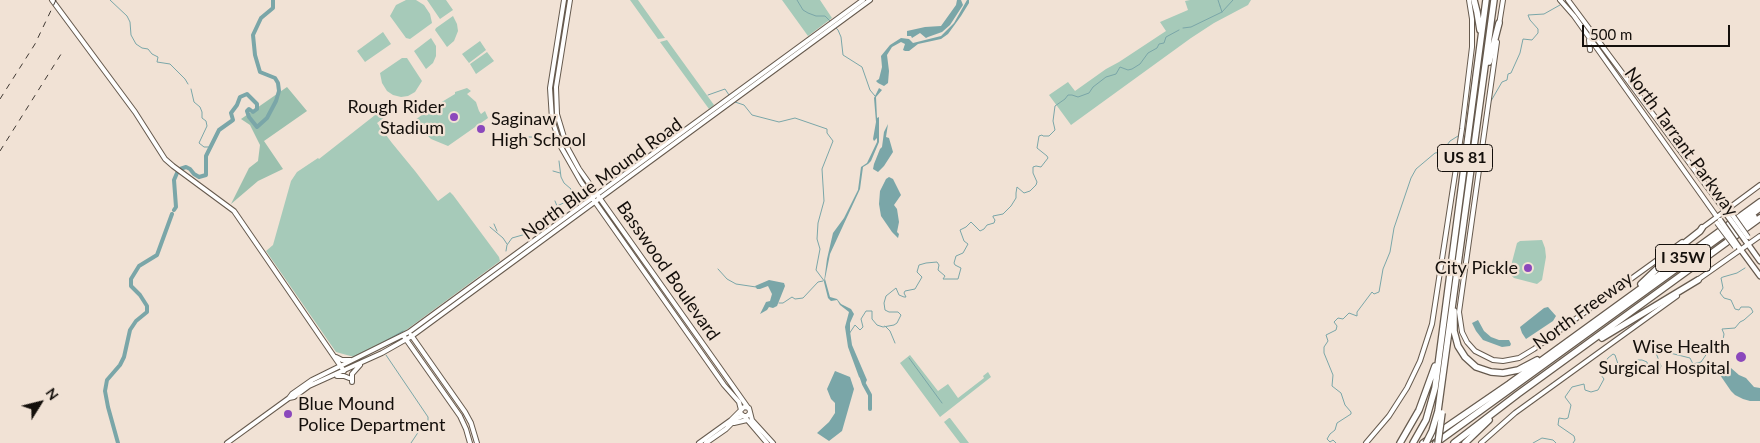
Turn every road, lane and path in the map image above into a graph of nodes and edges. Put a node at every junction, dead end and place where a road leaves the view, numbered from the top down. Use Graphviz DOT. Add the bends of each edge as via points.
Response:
graph roads {
  1 [pos="52,0"];
  2 [pos="564,0"];
  3 [pos="570,0"];
  4 [pos="863,0"];
  5 [pos="869,0"];
  6 [pos="1468,0"];
  7 [pos="1474,0"];
  8 [pos="1486,0"];
  9 [pos="1494,0"];
  10 [pos="1504,0"];
  11 [pos="1560,0"];
  12 [pos="1568,0"];
  13 [pos="837,22"];
  14 [pos="1500,23"];
  15 [pos="1589,38"];
  16 [pos="1590,50"];
  17 [pos="1478,59"];
  18 [pos="1480,96"];
  19 [pos="1760,185"];
  20 [pos="599,196"];
  21 [pos="594,200"];
  22 [pos="1760,202"];
  23 [pos="1760,208"];
  24 [pos="1728,213"];
  25 [pos="1760,213"];
  26 [pos="1760,218"];
  27 [pos="1718,220"];
  28 [pos="550,228"];
  29 [pos="1702,228"];
  30 [pos="619,237"];
  31 [pos="1759,237"];
  32 [pos="631,241"];
  33 [pos="1747,241"];
  34 [pos="1738,247"];
  35 [pos="532,248"];
  36 [pos="1760,261"];
  37 [pos="1760,276"];
  38 [pos="1698,280"];
  39 [pos="1455,286"];
  40 [pos="1605,314"];
  41 [pos="1590,325"];
  42 [pos="409,332"];
  43 [pos="403,335"];
  44 [pos="412,336"];
  45 [pos="1441,339"];
  46 [pos="407,340"];
  47 [pos="418,355"];
  48 [pos="334,356"];
  49 [pos="354,359"];
  50 [pos="365,361"];
  51 [pos="431,362"];
  52 [pos="341,365"];
  53 [pos="1554,368"];
  54 [pos="344,371"];
  55 [pos="329,372"];
  56 [pos="332,376"];
  57 [pos="1518,394"];
  58 [pos="289,398"];
  59 [pos="741,410"];
  60 [pos="749,411"];
  61 [pos="1440,412"];
  62 [pos="745,417"];
  63 [pos="473,430"];
  64 [pos="468,432"];
  65 [pos="227,443"];
  66 [pos="470,443"];
  67 [pos="477,443"];
  68 [pos="698,443"];
  69 [pos="706,443"];
  70 [pos="767,443"];
  71 [pos="772,443"];
  72 [pos="1366,443"];
  73 [pos="1400,443"];
  74 [pos="1413,443"];
  75 [pos="1424,443"];
  76 [pos="1438,443"];
  77 [pos="1454,443"];
  78 [pos="1465,443"];
  79 [pos="1481,443"];
  1 -- 48 [label="main road" via="135,112 165,159 234,211"];
  2 -- 21 [label="main road, Basswood Boulevard" via="550,81 552,114 565,155"];
  3 -- 20 [label="main road, Basswood Boulevard" via="556,79 557,114 571,157"];
  4 -- 13 [label="main road, North Blue Mound Road"];
  5 -- 13 [label="main road, North Blue Mound Road"];
  6 -- 72 [label="main road" via="1472,47 1434,316 1420,361 1407,388"];
  7 -- 17 [label="highway" via="1479,23"];
  8 -- 17 [label="highway, US 81"];
  9 -- 18 [label="highway, US 81"];
  10 -- 14 [label="main road, North Freeway"];
  11 -- 15 [label="main road, North Tarrant Parkway"];
  12 -- 24 [label="main road, North Tarrant Parkway"];
  13 -- 20 [label="main road, North Blue Mound Road"];
  14 -- 18 [label="highway"];
  14 -- 29 [label="main road, North Freeway" via="1459,312 1459,322 1467,342 1484,356 1503,361 1519,358"];
  15 -- 16 [label="main road"];
  15 -- 27 [label="main road, North Tarrant Parkway"];
  17 -- 45 [label="highway, US 81"];
  18 -- 39 [label="highway, US 81"];
  19 -- 24 [label="main road" via="1730,207"];
  20 -- 21 [label="main road, North Blue Mound Road"];
  20 -- 32 [label="main road, Basswood Boulevard"];
  21 -- 28 [label="main road, North Blue Mound Road"];
  21 -- 30 [label="main road, Basswood Boulevard"];
  21 -- 35 [label="main road, North Blue Mound Road"];
  22 -- 40 [label="highway, North Freeway / I 35W"];
  23 -- 76 [label="highway"];
  24 -- 27 [label="main road"];
  24 -- 33 [label="main road, North Tarrant Parkway, bridge"];
  25 -- 76 [label="highway"];
  26 -- 53 [label="highway, North Freeway / I 35W"];
  27 -- 29 [label="main road, North Freeway" via="1712,220"];
  27 -- 34 [label="main road, North Tarrant Parkway, bridge"];
  28 -- 35 [label="main road" via="550,232"];
  28 -- 42 [label="main road, North Blue Mound Road"];
  29 -- 40 [label="highway"];
  30 -- 32 [label="main road" via="624,236"];
  30 -- 59 [label="main road, Basswood Boulevard" via="739,402"];
  31 -- 33 [label="main road"];
  32 -- 60 [label="main road, Basswood Boulevard"];
  33 -- 34 [label="main road"];
  33 -- 36 [label="main road, North Tarrant Parkway"];
  34 -- 37 [label="main road, North Tarrant Parkway"];
  34 -- 38 [label="main road" via="1736,253"];
  35 -- 44 [label="main road, North Blue Mound Road"];
  38 -- 53 [label="highway"];
  38 -- 79 [label="main road" via="1515,413"];
  39 -- 41 [label="highway" via="1454,331 1458,346 1464,357 1491,372 1510,372 1525,366"];
  39 -- 61 [label="highway, US 81"];
  40 -- 41 [label="highway, North Freeway / I 35W"];
  41 -- 75 [label="highway, North Freeway / I 35W"];
  42 -- 43 [label="main road, North Blue Mound Road"];
  42 -- 44 [label="main road"];
  43 -- 46 [label="main road"];
  43 -- 49 [label="main road, North Blue Mound Road"];
  44 -- 46 [label="main road, North Blue Mound Road"];
  44 -- 51 [label="main road"];
  45 -- 73 [label="highway" via="1423,402"];
  45 -- 74 [label="highway" via="1435,388 1426,420"];
  46 -- 47 [label="main road"];
  46 -- 50 [label="main road, North Blue Mound Road"];
  47 -- 51 [label="main road"];
  47 -- 64 [label="main road"];
  48 -- 49 [label="main road" via="342,360"];
  48 -- 52 [label="main road"];
  48 -- 55 [label="main road" via="336,363"];
  49 -- 52 [label="main road, North Blue Mound Road"];
  50 -- 54 [label="main road, North Blue Mound Road"];
  50 -- 56 [label="main road" via="352,374 351,380"];
  51 -- 63 [label="main road" via="466,412"];
  52 -- 54 [label="main road"];
  52 -- 55 [label="main road, North Blue Mound Road"];
  53 -- 57 [label="highway, North Freeway / I 35W"];
  54 -- 56 [label="main road, North Blue Mound Road"];
  55 -- 58 [label="main road, North Blue Mound Road" via="302,386"];
  56 -- 58 [label="main road, North Blue Mound Road"];
  57 -- 77 [label="highway, North Freeway / I 35W"];
  57 -- 78 [label="highway"];
  58 -- 65 [label="main road"];
  59 -- 60 [label="main road" via="745,407"];
  59 -- 62 [label="main road"];
  59 -- 68 [label="main road"];
  60 -- 62 [label="main road"];
  60 -- 71 [label="main road, Basswood Boulevard" via="752,420"];
  61 -- 75 [label="highway, bridge"];
  61 -- 76 [label="highway, bridge"];
  62 -- 69 [label="main road"];
  62 -- 70 [label="main road"];
  63 -- 64 [label="main road"];
  63 -- 67 [label="main road"];
  64 -- 66 [label="main road"];
}
